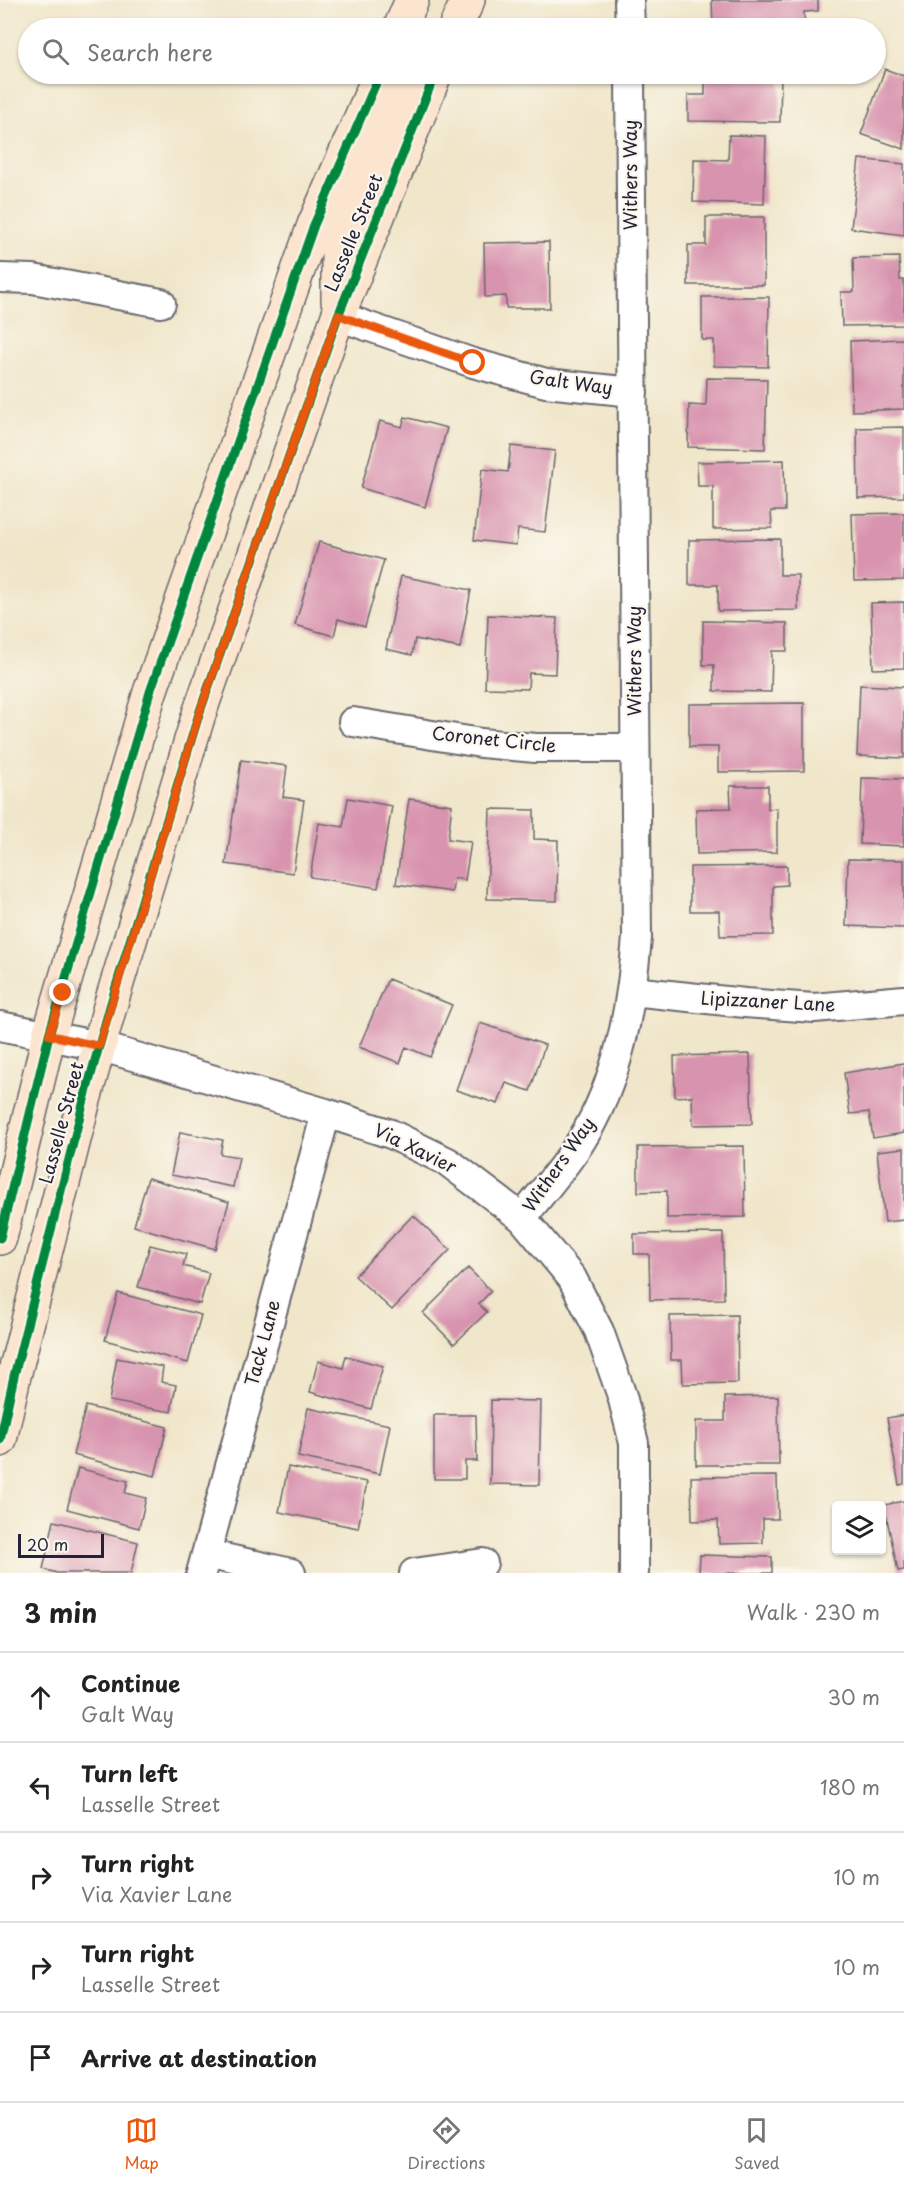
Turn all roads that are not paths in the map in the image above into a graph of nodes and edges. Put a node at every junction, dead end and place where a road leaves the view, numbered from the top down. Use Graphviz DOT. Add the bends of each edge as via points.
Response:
graph roads {
  1 [pos="468,0"];
  2 [pos="630,0"];
  3 [pos="460,18"];
  4 [pos="630,18"];
  5 [pos="377,84"];
  6 [pos="404,84"];
  7 [pos="431,84"];
  8 [pos="630,84"];
  9 [pos="0,278"];
  10 [pos="161,303"];
  11 [pos="338,315"];
  12 [pos="633,392"];
  13 [pos="353,722"];
  14 [pos="635,748"];
  15 [pos="632,991"];
  16 [pos="904,1000"];
  17 [pos="0,1026"];
  18 [pos="49,1035"];
  19 [pos="99,1046"];
  20 [pos="326,1113"];
  21 [pos="522,1218"];
  22 [pos="0,1238"];
  23 [pos="0,1440"];
  24 [pos="204,1563"];
  25 [pos="483,1563"];
  26 [pos="291,1573"];
  27 [pos="414,1573"];
  28 [pos="634,1573"];
  1 -- 3 [label="main road"];
  2 -- 4 [label="street"];
  5 -- 18 [label="main road, Lasselle Street" via="314,225 150,692"];
  6 -- 11 [label="main road" via="338,248"];
  7 -- 11 [label="main road, Lasselle Street"];
  8 -- 12 [label="street, Withers Way"];
  9 -- 10 [label="street" via="33,279"];
  11 -- 12 [label="street, Galt Way" via="473,363 546,383"];
  11 -- 19 [label="main road, Lasselle Street" via="199,714"];
  12 -- 14 [label="street, Withers Way"];
  13 -- 14 [label="street, Coronet Circle" via="481,743 536,748"];
  14 -- 15 [label="street, Withers Way" via="637,938"];
  15 -- 16 [label="street, Lipizzaner Lane" via="814,1008"];
  15 -- 21 [label="street, Withers Way" via="601,1105 580,1142"];
  17 -- 18 [label="street, Via Xavier"];
  18 -- 19 [label="street, Via Xavier"];
  18 -- 22 [label="main road, Lasselle Street"];
  19 -- 20 [label="street, Via Xavier"];
  19 -- 23 [label="main road, Lasselle Street"];
  20 -- 21 [label="street, Via Xavier" via="391,1134 448,1162"];
  20 -- 24 [label="street, Tack Lane"];
  21 -- 28 [label="street, Via Xavier" via="572,1278 599,1331 622,1396 634,1443"];
  24 -- 26 [label="street"];
  25 -- 27 [label="street"];
}
